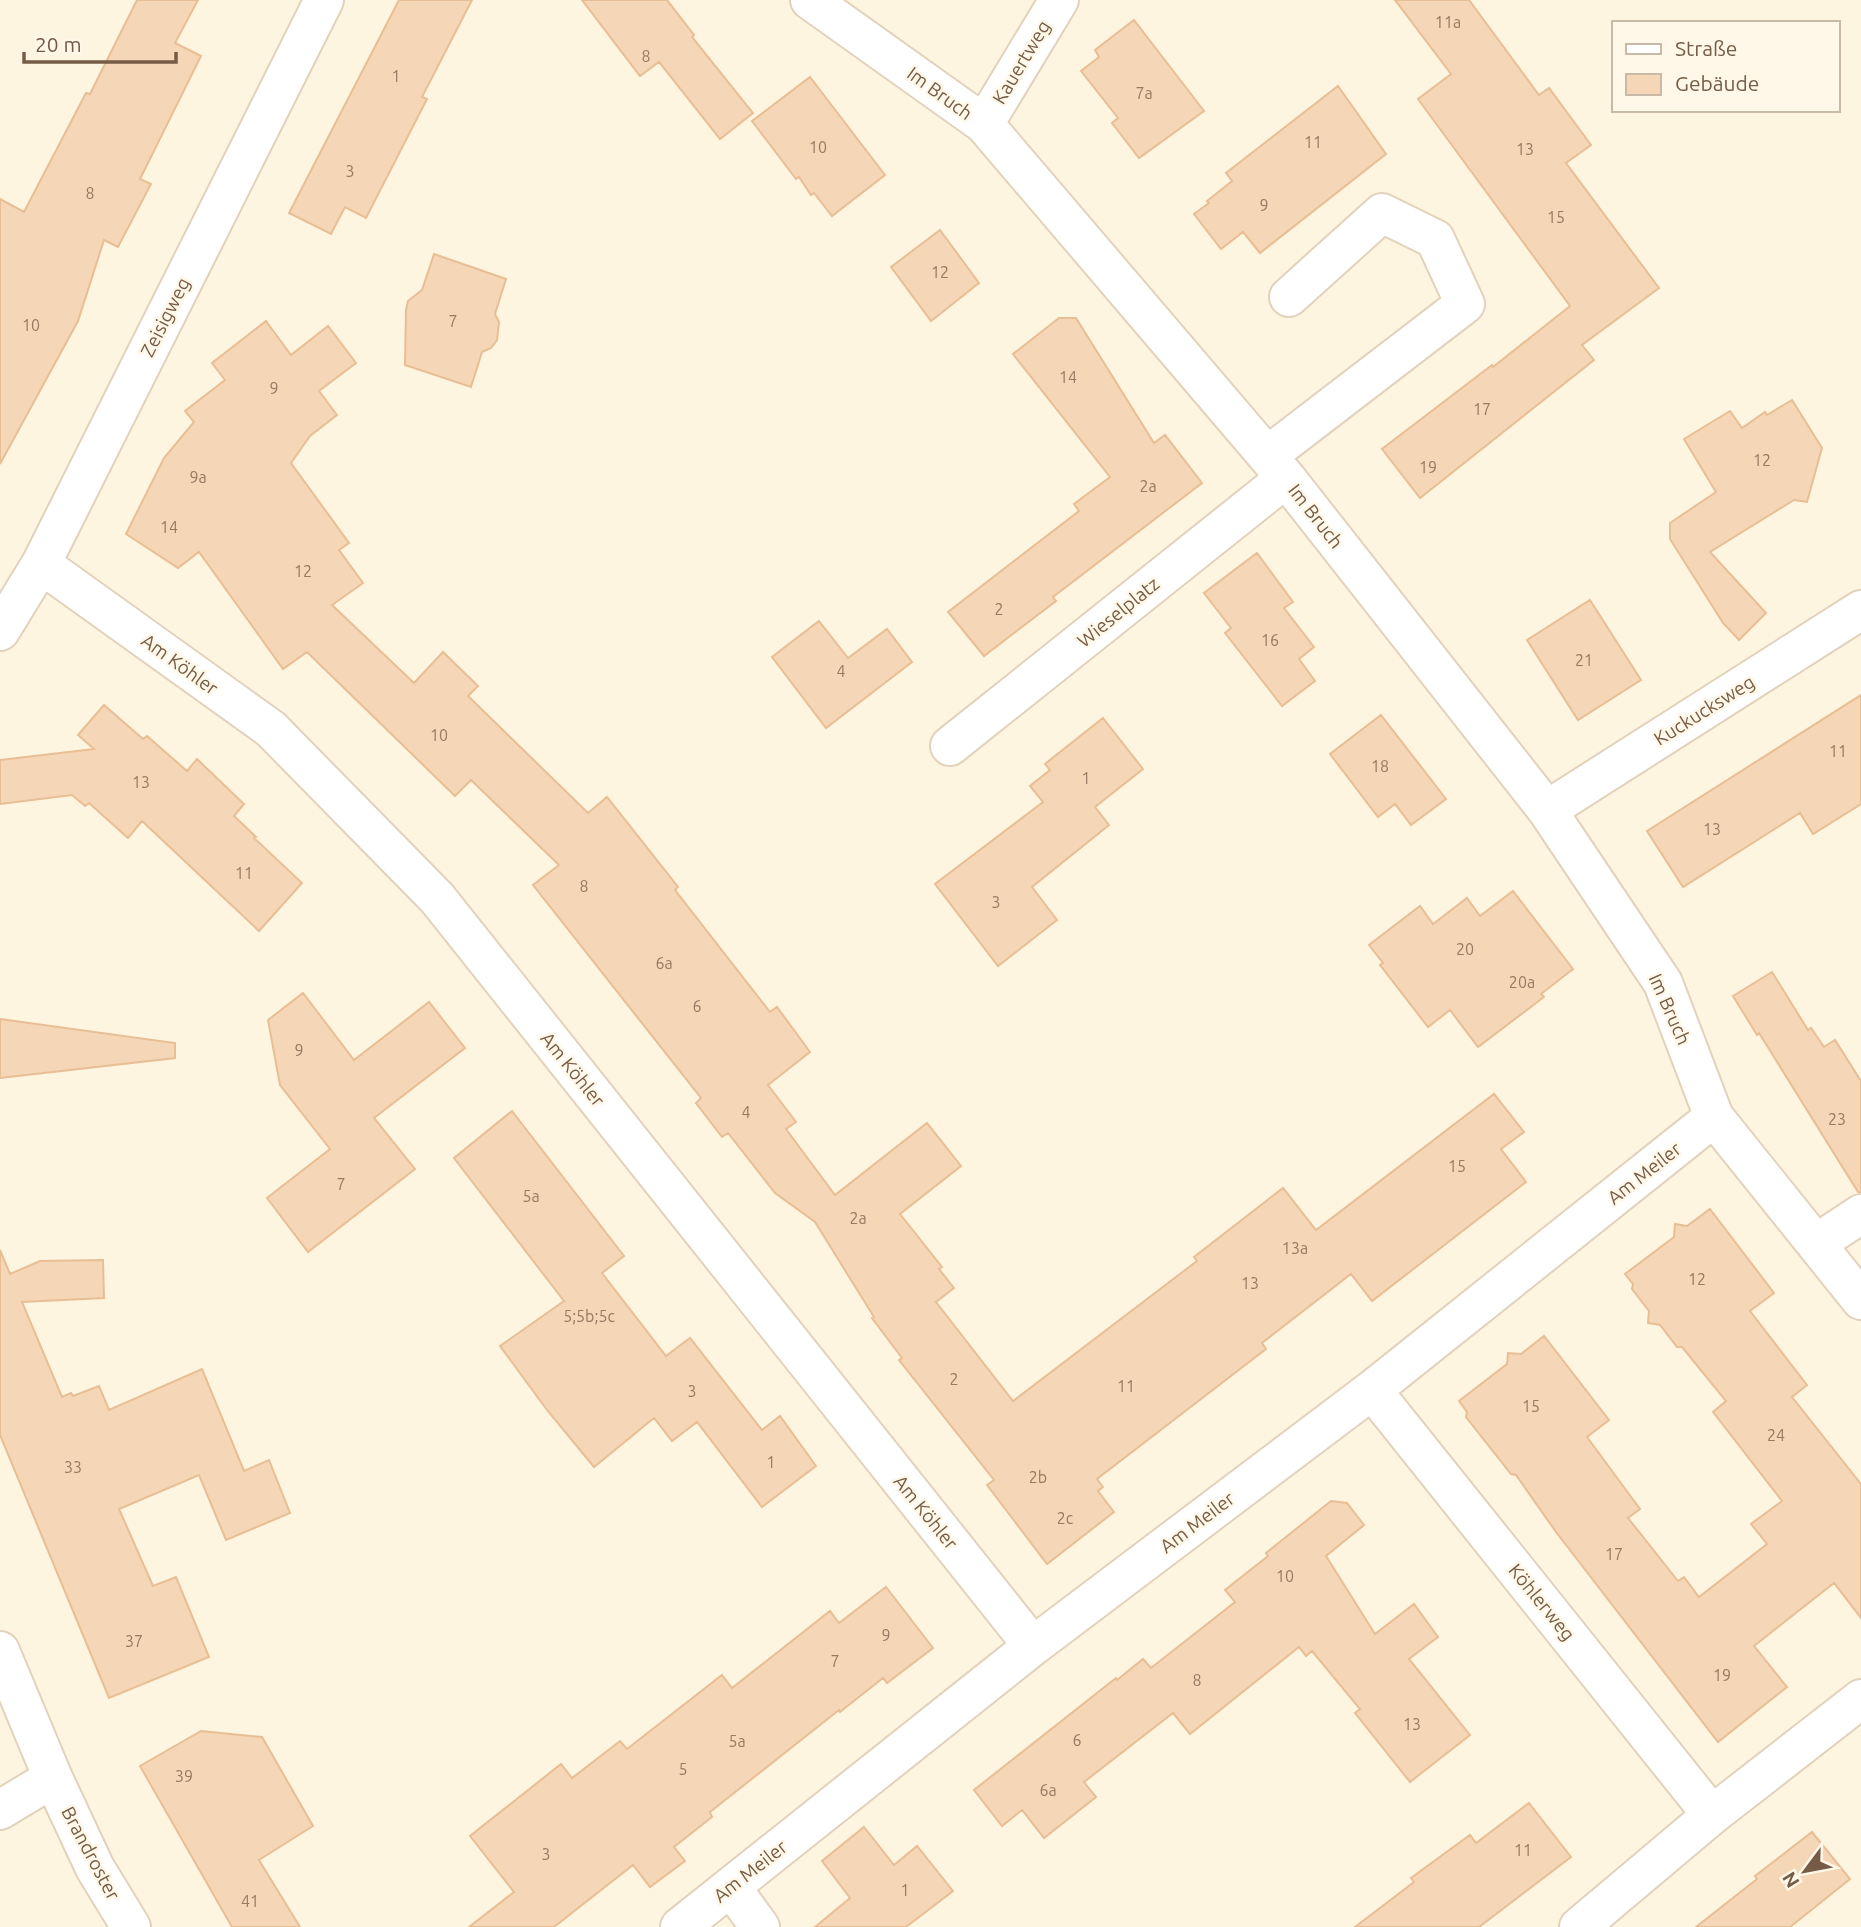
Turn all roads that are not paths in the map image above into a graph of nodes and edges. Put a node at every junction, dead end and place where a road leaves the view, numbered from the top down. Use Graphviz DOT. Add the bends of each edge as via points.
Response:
graph roads {
  1 [pos="324,0"];
  2 [pos="810,0"];
  3 [pos="1059,0"];
  4 [pos="984,124"];
  5 [pos="1289,297"];
  6 [pos="1276,467"];
  7 [pos="41,564"];
  8 [pos="1861,610"];
  9 [pos="0,631"];
  10 [pos="950,746"];
  11 [pos="1547,810"];
  12 [pos="1714,1118"];
  13 [pos="1861,1214"];
  14 [pos="1817,1243"];
  15 [pos="1861,1300"];
  16 [pos="1372,1390"];
  17 [pos="1033,1646"];
  18 [pos="0,1651"];
  19 [pos="1861,1699"];
  20 [pos="53,1778"];
  21 [pos="0,1810"];
  22 [pos="1712,1815"];
  23 [pos="731,1887"];
  24 [pos="131,1927"];
  25 [pos="680,1927"];
  26 [pos="760,1927"];
  27 [pos="1579,1927"];
  1 -- 7 [label="street, Zeisigweg"];
  2 -- 4 [label="street, Im Bruch"];
  3 -- 4 [label="street, Kauertweg"];
  4 -- 6 [label="street, Im Bruch"];
  5 -- 6 [label="street, Wieselplatz" via="1382,213 1435,239 1465,304"];
  6 -- 10 [label="street, Wieselplatz"];
  6 -- 11 [label="street, Im Bruch"];
  7 -- 9 [label="street, Zeisigweg"];
  7 -- 17 [label="street, Am Köhler" via="271,729 437,898"];
  8 -- 11 [label="street, Kuckucksweg"];
  11 -- 12 [label="street, Im Bruch" via="1662,983"];
  12 -- 14 [label="street"];
  12 -- 16 [label="street, Am Meiler"];
  13 -- 14 [label="street"];
  14 -- 15 [label="street"];
  16 -- 17 [label="street, Am Meiler"];
  16 -- 22 [label="street, Köhlerweg"];
  17 -- 23 [label="street, Am Meiler"];
  18 -- 20 [label="street, Brandroster"];
  19 -- 22 [label="street"];
  20 -- 21 [label="street"];
  20 -- 24 [label="street, Brandroster" via="95,1868"];
  22 -- 27 [label="street"];
  23 -- 25 [label="street, Am Meiler"];
  23 -- 26 [label="street"];
}
